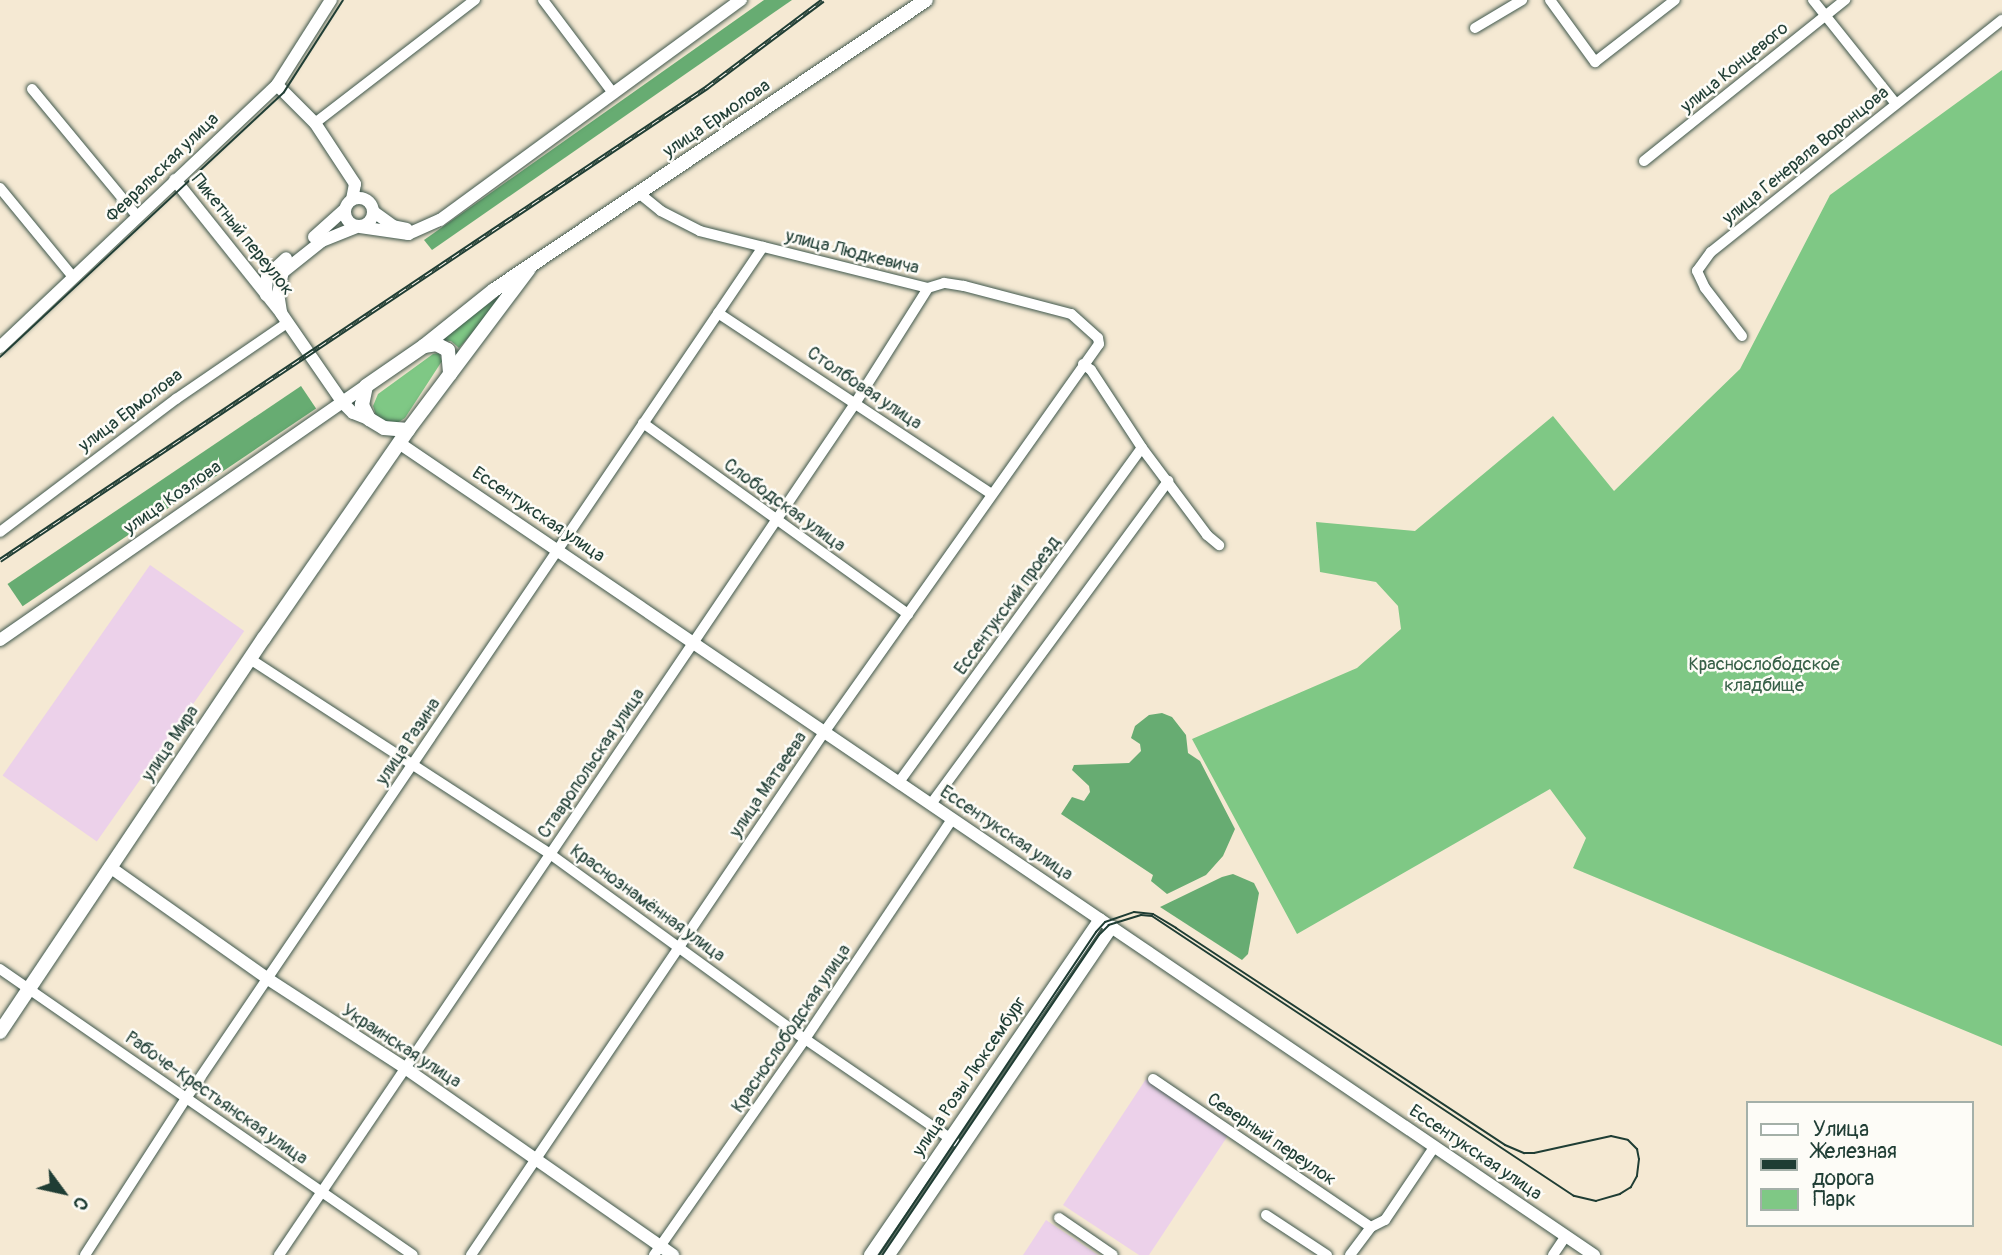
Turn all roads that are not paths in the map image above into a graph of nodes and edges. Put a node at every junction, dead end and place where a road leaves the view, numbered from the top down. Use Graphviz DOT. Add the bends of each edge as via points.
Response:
graph roads {
  1 [pos="331,0"];
  2 [pos="475,0"];
  3 [pos="543,0"];
  4 [pos="741,0"];
  5 [pos="926,0"];
  6 [pos="1522,0"];
  7 [pos="1550,0"];
  8 [pos="1675,0"];
  9 [pos="1813,0"];
  10 [pos="1845,0"];
  11 [pos="1826,15"];
  12 [pos="2002,20"];
  13 [pos="1475,28"];
  14 [pos="277,85"];
  15 [pos="32,89"];
  16 [pos="613,93"];
  17 [pos="1896,104"];
  18 [pos="315,123"];
  19 [pos="1644,161"];
  20 [pos="175,180"];
  21 [pos="355,184"];
  22 [pos="0,188"];
  23 [pos="640,194"];
  24 [pos="366,200"];
  25 [pos="349,205"];
  26 [pos="374,212"];
  27 [pos="138,217"];
  28 [pos="358,227"];
  29 [pos="421,230"];
  30 [pos="763,247"];
  31 [pos="529,270"];
  32 [pos="73,277"];
  33 [pos="928,288"];
  34 [pos="266,295"];
  35 [pos="718,313"];
  36 [pos="284,318"];
  37 [pos="1742,336"];
  38 [pos="1098,338"];
  39 [pos="424,346"];
  40 [pos="0,347"];
  41 [pos="1083,364"];
  42 [pos="450,373"];
  43 [pos="366,386"];
  44 [pos="856,402"];
  45 [pos="343,403"];
  46 [pos="372,421"];
  47 [pos="643,424"];
  48 [pos="408,430"];
  49 [pos="399,443"];
  50 [pos="1142,448"];
  51 [pos="375,478"];
  52 [pos="1168,481"];
  53 [pos="991,494"];
  54 [pos="776,521"];
  55 [pos="0,532"];
  56 [pos="1219,545"];
  57 [pos="557,549"];
  58 [pos="908,614"];
  59 [pos="0,640"];
  60 [pos="693,643"];
  61 [pos="250,659"];
  62 [pos="825,731"];
  63 [pos="412,766"];
  64 [pos="899,782"];
  65 [pos="931,804"];
  66 [pos="952,819"];
  67 [pos="550,854"];
  68 [pos="110,867"];
  69 [pos="1100,919"];
  70 [pos="1112,927"];
  71 [pos="678,946"];
  72 [pos="0,969"];
  73 [pos="268,979"];
  74 [pos="26,988"];
  75 [pos="0,1031"];
  76 [pos="805,1039"];
  77 [pos="405,1068"];
  78 [pos="1153,1079"];
  79 [pos="187,1097"];
  80 [pos="949,1138"];
  81 [pos="1435,1146"];
  82 [pos="963,1148"];
  83 [pos="536,1160"];
  84 [pos="321,1191"];
  85 [pos="1266,1215"];
  86 [pos="1059,1218"];
  87 [pos="1371,1227"];
  88 [pos="1566,1236"];
  89 [pos="657,1251"];
  90 [pos="85,1255"];
  91 [pos="279,1255"];
  92 [pos="413,1255"];
  93 [pos="471,1255"];
  94 [pos="673,1255"];
  95 [pos="870,1255"];
  96 [pos="889,1255"];
  97 [pos="1113,1255"];
  98 [pos="1327,1255"];
  99 [pos="1350,1255"];
  100 [pos="1553,1255"];
  101 [pos="1594,1255"];
  1 -- 14 [label="street, Февральская улица"];
  2 -- 18 [label="street"];
  3 -- 16 [label="street"];
  4 -- 16 [label="street"];
  5 -- 23 [label="main road, улица Ермолова"];
  6 -- 13 [label="street"];
  7 -- 8 [label="street" via="1595,62"];
  9 -- 11 [label="street"];
  10 -- 11 [label="street, улица Концевого"];
  11 -- 17 [label="street"];
  11 -- 19 [label="street, улица Концевого"];
  12 -- 17 [label="street, улица Генерала Воронцова"];
  14 -- 18 [label="street"];
  14 -- 20 [label="street, Февральская улица"];
  15 -- 27 [label="street"];
  16 -- 29 [label="street"];
  17 -- 37 [label="street, улица Генерала Воронцова" via="1711,252 1697,271 1704,288"];
  18 -- 21 [label="street"];
  20 -- 27 [label="street, Февральская улица"];
  20 -- 34 [label="street, Пикетный переулок"];
  21 -- 24 [label="street"];
  21 -- 25 [label="street"];
  22 -- 32 [label="street"];
  23 -- 30 [label="street, улица Людкевича" via="661,211 700,230"];
  23 -- 31 [label="main road, улица Ермолова"];
  24 -- 25 [label="street"];
  24 -- 26 [label="street"];
  25 -- 28 [label="street" via="347,220"];
  25 -- 34 [label="street" via="267,276"];
  26 -- 28 [label="street" via="370,222"];
  26 -- 29 [label="street" via="393,226"];
  27 -- 32 [label="street, Февральская улица"];
  28 -- 29 [label="street" via="397,234"];
  28 -- 36 [label="street" via="321,241 283,272 278,293"];
  30 -- 33 [label="street, улица Людкевича"];
  30 -- 35 [label="street, улица Разина"];
  31 -- 39 [label="main road" via="494,290"];
  31 -- 42 [label="main road, улица Мира"];
  32 -- 40 [label="street, Февральская улица"];
  33 -- 38 [label="street, улица Людкевича" via="944,283 964,286 1071,314"];
  33 -- 44 [label="street, Ставропольская улица"];
  34 -- 36 [label="street, Пикетный переулок"];
  35 -- 44 [label="street, Столбовая улица"];
  35 -- 47 [label="street, улица Разина"];
  36 -- 45 [label="street, Пикетный переулок"];
  36 -- 55 [label="street, улица Ермолова"];
  38 -- 41 [label="street, улица Матвеева" via="1099,344"];
  39 -- 42 [label="main road" via="436,344 448,350"];
  39 -- 43 [label="main road"];
  41 -- 50 [label="street"];
  41 -- 53 [label="street, улица Матвеева"];
  42 -- 48 [label="main road, улица Мира"];
  43 -- 45 [label="street, улица Козлова"];
  43 -- 46 [label="main road, улица Мира" via="362,405"];
  44 -- 53 [label="street, Столбовая улица"];
  44 -- 54 [label="street, Ставропольская улица"];
  45 -- 46 [label="street"];
  45 -- 59 [label="street, улица Козлова"];
  46 -- 48 [label="main road" via="393,431"];
  46 -- 51 [label="main road, улица Мира" via="383,433 386,447"];
  47 -- 54 [label="street, Слободская улица"];
  47 -- 57 [label="street, улица Разина"];
  48 -- 49 [label="main road, улица Мира"];
  49 -- 51 [label="main road, улица Мира"];
  49 -- 57 [label="street, Ессентукская улица"];
  50 -- 52 [label="street"];
  50 -- 64 [label="street, Ессентукский проезд"];
  51 -- 61 [label="main road, улица Мира"];
  52 -- 56 [label="street"];
  52 -- 65 [label="street"];
  53 -- 58 [label="street, улица Матвеева"];
  54 -- 58 [label="street, Слободская улица"];
  54 -- 60 [label="street, Ставропольская улица"];
  57 -- 60 [label="street, Ессентукская улица"];
  57 -- 63 [label="street, улица Разина"];
  58 -- 62 [label="street, улица Матвеева"];
  60 -- 62 [label="street, Ессентукская улица"];
  60 -- 67 [label="street, Ставропольская улица"];
  61 -- 63 [label="street, Краснознамённая улица"];
  61 -- 68 [label="main road, улица Мира"];
  62 -- 64 [label="street, Ессентукская улица"];
  62 -- 71 [label="street, улица Матвеева"];
  63 -- 67 [label="street, Краснознамённая улица"];
  63 -- 73 [label="street, улица Разина"];
  64 -- 65 [label="street, Ессентукская улица"];
  65 -- 66 [label="street, Ессентукская улица"];
  66 -- 69 [label="street, Ессентукская улица"];
  66 -- 76 [label="street, Краснослободская улица"];
  67 -- 71 [label="street, Краснознамённая улица"];
  67 -- 77 [label="street, Ставропольская улица"];
  68 -- 73 [label="street, Украинская улица"];
  68 -- 74 [label="main road, улица Мира"];
  69 -- 70 [label="street, Ессентукская улица"];
  69 -- 80 [label="street, улица Розы Люксембург"];
  70 -- 81 [label="street, Ессентукская улица"];
  70 -- 82 [label="street, улица Розы Люксембург"];
  71 -- 76 [label="street, Краснознамённая улица"];
  71 -- 83 [label="street, улица Матвеева"];
  72 -- 74 [label="street, Рабоче-Крестьянская улица"];
  73 -- 77 [label="street, Украинская улица"];
  73 -- 79 [label="street, улица Разина"];
  74 -- 75 [label="main road, улица Мира"];
  74 -- 79 [label="street, Рабоче-Крестьянская улица"];
  76 -- 80 [label="street, Краснознамённая улица"];
  76 -- 89 [label="street, Краснослободская улица"];
  77 -- 83 [label="street, Украинская улица"];
  77 -- 84 [label="street, Ставропольская улица"];
  78 -- 87 [label="street, Северный переулок"];
  79 -- 84 [label="street, Рабоче-Крестьянская улица"];
  79 -- 90 [label="street, улица Разина"];
  80 -- 82 [label="street, Краснознамённая улица"];
  80 -- 95 [label="street, улица Розы Люксембург"];
  81 -- 87 [label="street" via="1385,1220"];
  81 -- 88 [label="street, Ессентукская улица"];
  82 -- 96 [label="street, улица Розы Люксембург"];
  83 -- 89 [label="street, Украинская улица"];
  83 -- 93 [label="street, улица Матвеева"];
  84 -- 91 [label="street, Ставропольская улица"];
  84 -- 92 [label="street, Рабоче-Крестьянская улица"];
  85 -- 98 [label="street"];
  86 -- 97 [label="street"];
  87 -- 99 [label="street"];
  88 -- 100 [label="street"];
  88 -- 101 [label="street, Ессентукская улица"];
  89 -- 94 [label="street, Украинская улица"];
}
